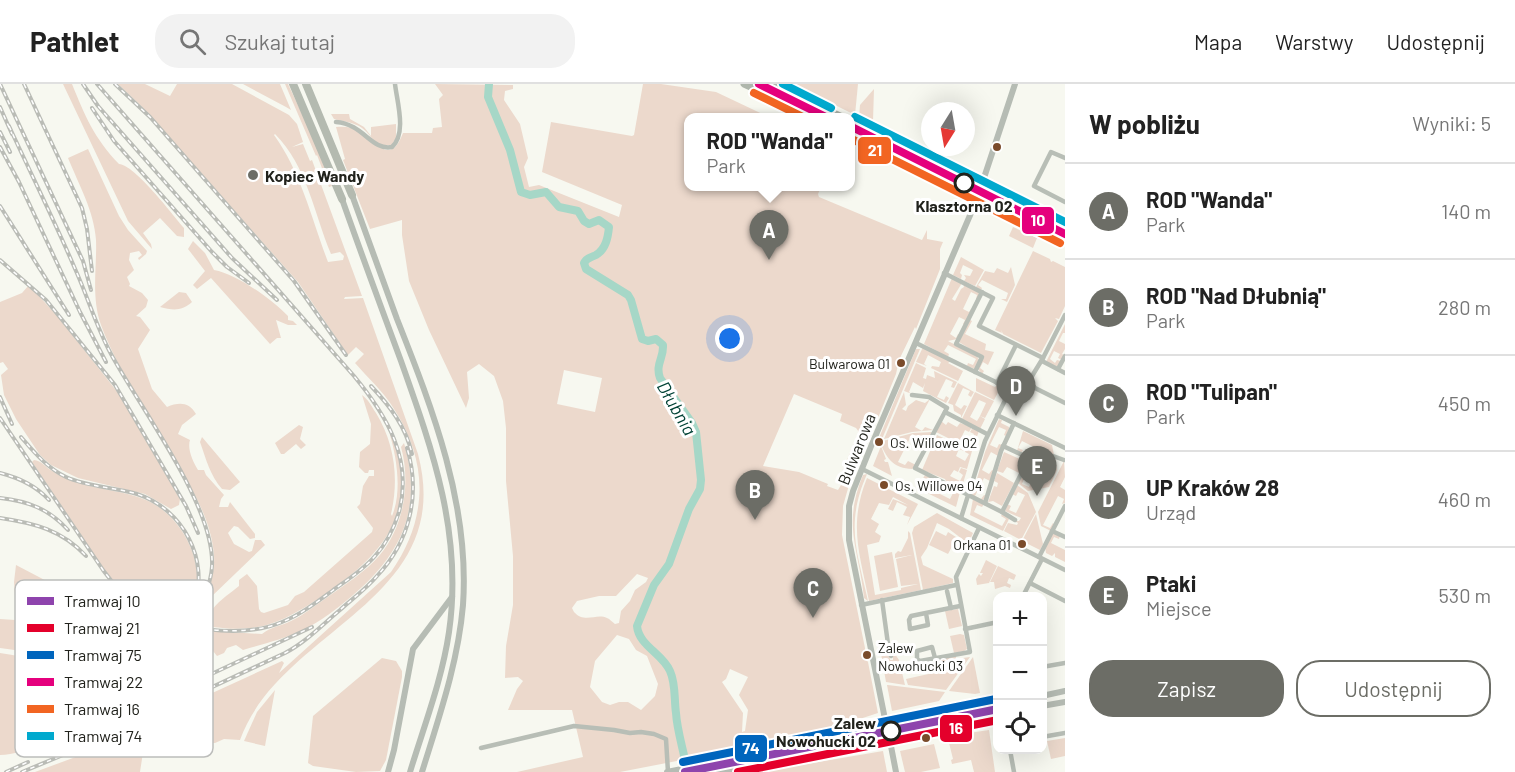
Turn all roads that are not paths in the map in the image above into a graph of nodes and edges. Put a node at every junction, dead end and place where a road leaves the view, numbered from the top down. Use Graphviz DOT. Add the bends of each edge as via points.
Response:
graph roads {
  1 [pos="293,84"];
  2 [pos="306,84"];
  3 [pos="395,84"];
  4 [pos="744,84"];
  5 [pos="774,84"];
  6 [pos="1015,84"];
  7 [pos="808,113"];
  8 [pos="834,113"];
  9 [pos="336,122"];
  10 [pos="855,124"];
  11 [pos="855,138"];
  12 [pos="1065,158"];
  13 [pos="981,186"];
  14 [pos="352,195"];
  15 [pos="342,199"];
  16 [pos="977,199"];
  17 [pos="1065,202"];
  18 [pos="1065,229"];
  19 [pos="1065,242"];
  20 [pos="944,273"];
  21 [pos="982,292"];
  22 [pos="1065,315"];
  23 [pos="915,343"];
  24 [pos="1016,345"];
  25 [pos="1065,356"];
  26 [pos="1042,360"];
  27 [pos="1058,369"];
  28 [pos="975,372"];
  29 [pos="1065,373"];
  30 [pos="1029,381"];
  31 [pos="997,383"];
  32 [pos="1010,389"];
  33 [pos="912,395"];
  34 [pos="1065,403"];
  35 [pos="945,412"];
  36 [pos="997,415"];
  37 [pos="1014,423"];
  38 [pos="987,434"];
  39 [pos="1003,446"];
  40 [pos="1065,448"];
  41 [pos="1029,458"];
  42 [pos="1065,459"];
  43 [pos="862,469"];
  44 [pos="968,495"];
  45 [pos="985,503"];
  46 [pos="1065,506"];
  47 [pos="1002,512"];
  48 [pos="961,518"];
  49 [pos="1015,520"];
  50 [pos="979,528"];
  51 [pos="1052,531"];
  52 [pos="1065,537"];
  53 [pos="1040,558"];
  54 [pos="1065,570"];
  55 [pos="1030,583"];
  56 [pos="956,585"];
  57 [pos="948,591"];
  58 [pos="1026,592"];
  59 [pos="452,597"];
  60 [pos="882,600"];
  61 [pos="1065,601"];
  62 [pos="861,605"];
  63 [pos="960,606"];
  64 [pos="951,608"];
  65 [pos="926,613"];
  66 [pos="993,623"];
  67 [pos="965,629"];
  68 [pos="888,644"];
  69 [pos="880,646"];
  70 [pos="891,656"];
  71 [pos="935,658"];
  72 [pos="1065,663"];
  73 [pos="1047,666"];
  74 [pos="1065,692"];
  75 [pos="1047,695"];
  76 [pos="1065,702"];
  77 [pos="1047,705"];
  78 [pos="993,706"];
  79 [pos="993,716"];
  80 [pos="909,719"];
  81 [pos="886,724"];
  82 [pos="861,729"];
  83 [pos="1065,733"];
  84 [pos="914,736"];
  85 [pos="1047,736"];
  86 [pos="890,741"];
  87 [pos="866,746"];
  88 [pos="481,748"];
  89 [pos="1011,754"];
  90 [pos="388,772"];
  91 [pos="410,772"];
  92 [pos="422,772"];
  93 [pos="668,772"];
  94 [pos="717,772"];
  95 [pos="896,772"];
  96 [pos="1014,772"];
  1 -- 15 [label="highway"];
  2 -- 14 [label="highway"];
  3 -- 9 [label="street" via="401,130 393,147 377,146 357,127"];
  4 -- 7 [label="main road"];
  5 -- 8 [label="main road"];
  6 -- 13 [label="street, Bulwarowa"];
  10 -- 13 [label="main road"];
  11 -- 16 [label="main road"];
  12 -- 17 [label="street" via="1052,152 1034,186"];
  13 -- 16 [label="street, Bulwarowa"];
  13 -- 18 [label="main road"];
  14 -- 92 [label="street" via="428,403 452,480 462,533 463,597 458,645"];
  15 -- 59 [label="street" via="439,476 451,542"];
  16 -- 19 [label="main road"];
  16 -- 20 [label="street, Bulwarowa"];
  20 -- 21 [label="street"];
  20 -- 23 [label="street, Bulwarowa"];
  21 -- 24 [label="street" via="993,298 979,326"];
  21 -- 28 [label="street" via="956,344 982,357"];
  22 -- 26 [label="street"];
  23 -- 28 [label="street"];
  23 -- 43 [label="street, Bulwarowa"];
  24 -- 26 [label="street"];
  24 -- 31 [label="street"];
  25 -- 27 [label="street"];
  26 -- 27 [label="street"];
  26 -- 30 [label="street"];
  27 -- 29 [label="street"];
  28 -- 31 [label="street"];
  30 -- 32 [label="street" via="1017,381"];
  30 -- 34 [label="street"];
  31 -- 32 [label="street"];
  32 -- 36 [label="street"];
  33 -- 35 [label="street" via="929,397 947,408"];
  35 -- 38 [label="street"];
  35 -- 44 [label="street" via="915,468"];
  36 -- 37 [label="street"];
  36 -- 38 [label="street"];
  37 -- 39 [label="street"];
  37 -- 40 [label="street"];
  38 -- 44 [label="street"];
  39 -- 41 [label="street"];
  39 -- 45 [label="street"];
  41 -- 42 [label="street"];
  41 -- 47 [label="street"];
  43 -- 48 [label="street"];
  43 -- 62 [label="street, Bulwarowa" via="853,491 848,525"];
  44 -- 45 [label="street"];
  44 -- 48 [label="street"];
  45 -- 47 [label="street"];
  46 -- 51 [label="street"];
  47 -- 49 [label="street"];
  48 -- 50 [label="street"];
  50 -- 53 [label="street"];
  50 -- 56 [label="street" via="957,572"];
  51 -- 52 [label="street"];
  51 -- 53 [label="street"];
  53 -- 54 [label="street"];
  53 -- 55 [label="street"];
  55 -- 58 [label="street"];
  55 -- 61 [label="street"];
  56 -- 60 [label="street"];
  56 -- 63 [label="street"];
  57 -- 64 [label="street"];
  59 -- 90 [label="street" via="413,649"];
  59 -- 91 [label="street" via="441,672"];
  60 -- 62 [label="street"];
  60 -- 68 [label="street"];
  62 -- 81 [label="street, Bulwarowa"];
  63 -- 64 [label="street"];
  63 -- 67 [label="street"];
  64 -- 65 [label="street"];
  65 -- 65 [label="street" via="910,617 910,629 928,625"];
  66 -- 67 [label="street"];
  67 -- 71 [label="street" via="970,652"];
  68 -- 69 [label="street"];
  68 -- 70 [label="street"];
  72 -- 73 [label="street"];
  74 -- 75 [label="street"];
  76 -- 77 [label="street"];
  78 -- 80 [label="street"];
  79 -- 84 [label="street"];
  80 -- 81 [label="street"];
  80 -- 84 [label="street" via="918,725"];
  81 -- 82 [label="street"];
  82 -- 87 [label="street" via="857,739"];
  82 -- 93 [label="street"];
  83 -- 85 [label="street"];
  84 -- 86 [label="street"];
  86 -- 87 [label="street"];
  86 -- 95 [label="street"];
  87 -- 94 [label="street"];
  88 -- 93 [label="street" via="574,726 647,733 666,739"];
  89 -- 96 [label="street"];
}
